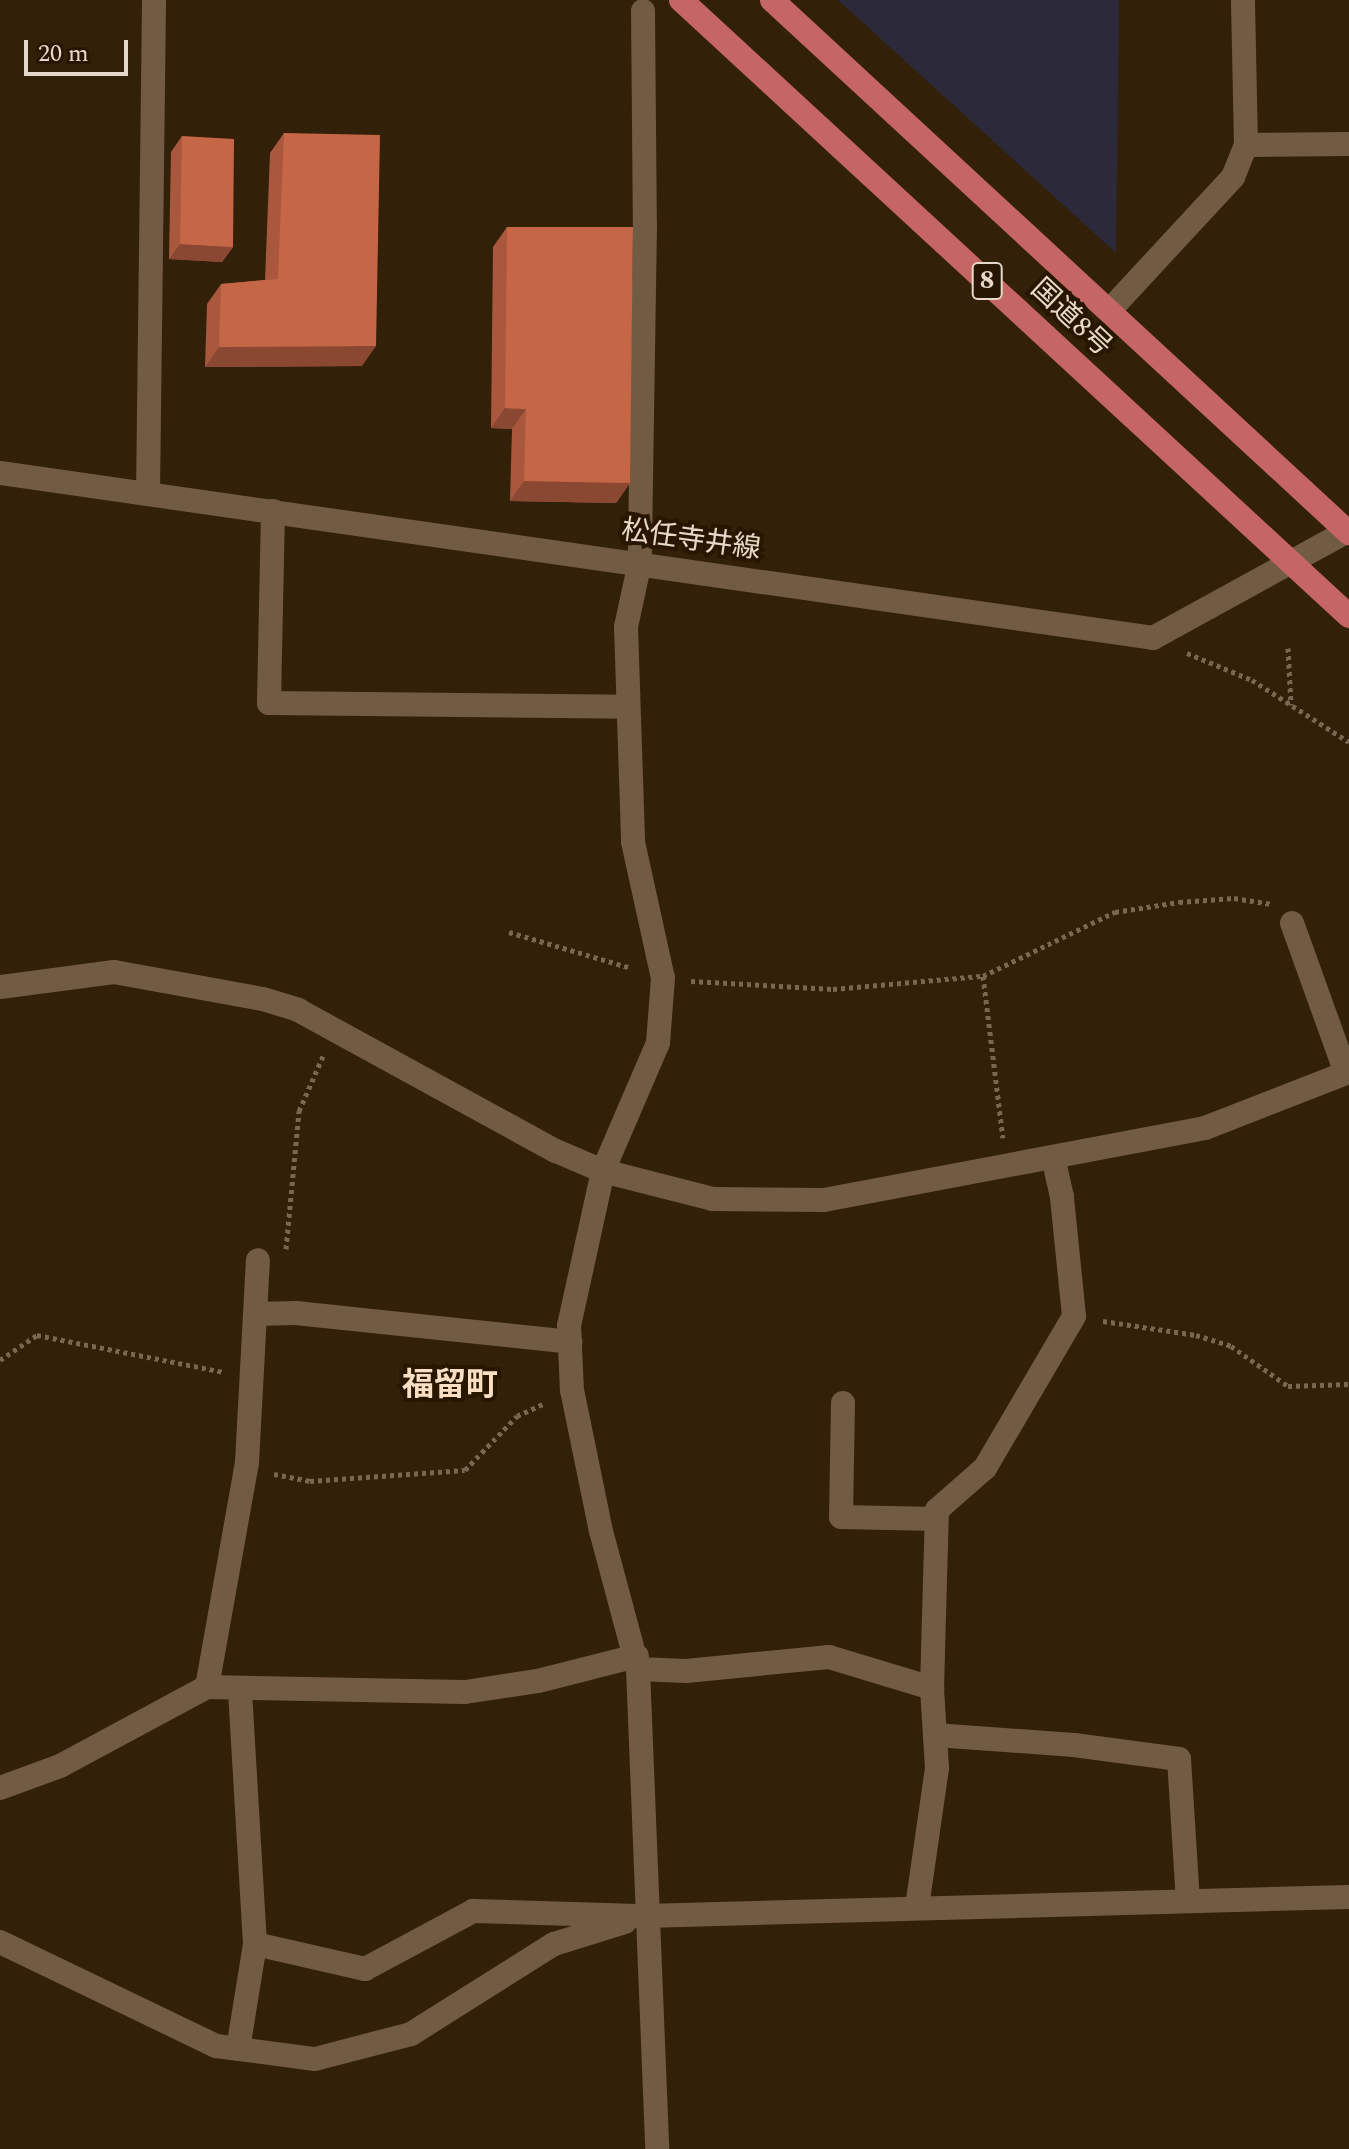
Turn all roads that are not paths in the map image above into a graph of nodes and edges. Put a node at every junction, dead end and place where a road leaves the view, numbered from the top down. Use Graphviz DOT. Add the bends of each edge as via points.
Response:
graph roads {
  1 [pos="154,0"];
  2 [pos="681,0"];
  3 [pos="772,0"];
  4 [pos="1243,0"];
  5 [pos="643,11"];
  6 [pos="1349,144"];
  7 [pos="1246,145"];
  8 [pos="1109,311"];
  9 [pos="0,473"];
  10 [pos="148,494"];
  11 [pos="273,511"];
  12 [pos="1348,532"];
  13 [pos="640,562"];
  14 [pos="1292,564"];
  15 [pos="1349,616"];
  16 [pos="628,707"];
  17 [pos="1292,923"];
  18 [pos="0,987"];
  19 [pos="1347,1072"];
  20 [pos="1053,1157"];
  21 [pos="603,1171"];
  22 [pos="258,1260"];
  23 [pos="255,1314"];
  24 [pos="570,1342"];
  25 [pos="843,1403"];
  26 [pos="936,1519"];
  27 [pos="637,1663"];
  28 [pos="207,1687"];
  29 [pos="932,1688"];
  30 [pos="240,1689"];
  31 [pos="935,1735"];
  32 [pos="0,1788"];
  33 [pos="1349,1897"];
  34 [pos="1188,1901"];
  35 [pos="917,1907"];
  36 [pos="646,1916"];
  37 [pos="0,1942"];
  38 [pos="255,1944"];
  39 [pos="238,2049"];
  40 [pos="657,2149"];
  1 -- 10 [label="street"];
  2 -- 14 [label="highway, 国道8号 / 8"];
  3 -- 8 [label="highway, 国道8号 / 8"];
  4 -- 7 [label="street"];
  5 -- 13 [label="street"];
  6 -- 7 [label="street"];
  7 -- 8 [label="street" via="1233,177"];
  8 -- 12 [label="highway, 国道8号 / 8"];
  9 -- 10 [label="street, 松任寺井線"];
  10 -- 11 [label="street, 松任寺井線"];
  11 -- 13 [label="street, 松任寺井線"];
  11 -- 16 [label="street" via="269,703"];
  12 -- 14 [label="street"];
  13 -- 14 [label="street, 松任寺井線" via="1153,638"];
  13 -- 16 [label="street" via="626,627"];
  14 -- 15 [label="highway, 国道8号 / 8"];
  16 -- 21 [label="street" via="633,842 663,978 658,1043"];
  17 -- 19 [label="street"];
  18 -- 21 [label="street" via="114,972 263,999 298,1010 556,1151"];
  19 -- 20 [label="street" via="1205,1128"];
  20 -- 21 [label="street" via="824,1200 713,1199"];
  20 -- 26 [label="street" via="1074,1316 985,1468 937,1510"];
  21 -- 24 [label="street" via="569,1325"];
  22 -- 23 [label="street"];
  23 -- 24 [label="street" via="296,1313"];
  23 -- 28 [label="street" via="246,1468"];
  24 -- 27 [label="street" via="572,1390 601,1531"];
  25 -- 26 [label="street" via="841,1517"];
  26 -- 29 [label="street"];
  27 -- 29 [label="street" via="686,1671 829,1657"];
  27 -- 30 [label="street" via="465,1692"];
  27 -- 36 [label="street"];
  28 -- 30 [label="street"];
  28 -- 32 [label="street" via="60,1766"];
  29 -- 31 [label="street"];
  30 -- 38 [label="street"];
  31 -- 34 [label="street" via="1179,1759"];
  31 -- 35 [label="street" via="937,1768"];
  33 -- 34 [label="street"];
  34 -- 35 [label="street"];
  35 -- 36 [label="street"];
  36 -- 38 [label="street" via="473,1911 365,1969"];
  36 -- 39 [label="street" via="554,1944 411,2034 315,2059"];
  36 -- 40 [label="street"];
  37 -- 39 [label="street" via="216,2046"];
  38 -- 39 [label="street"];
}
